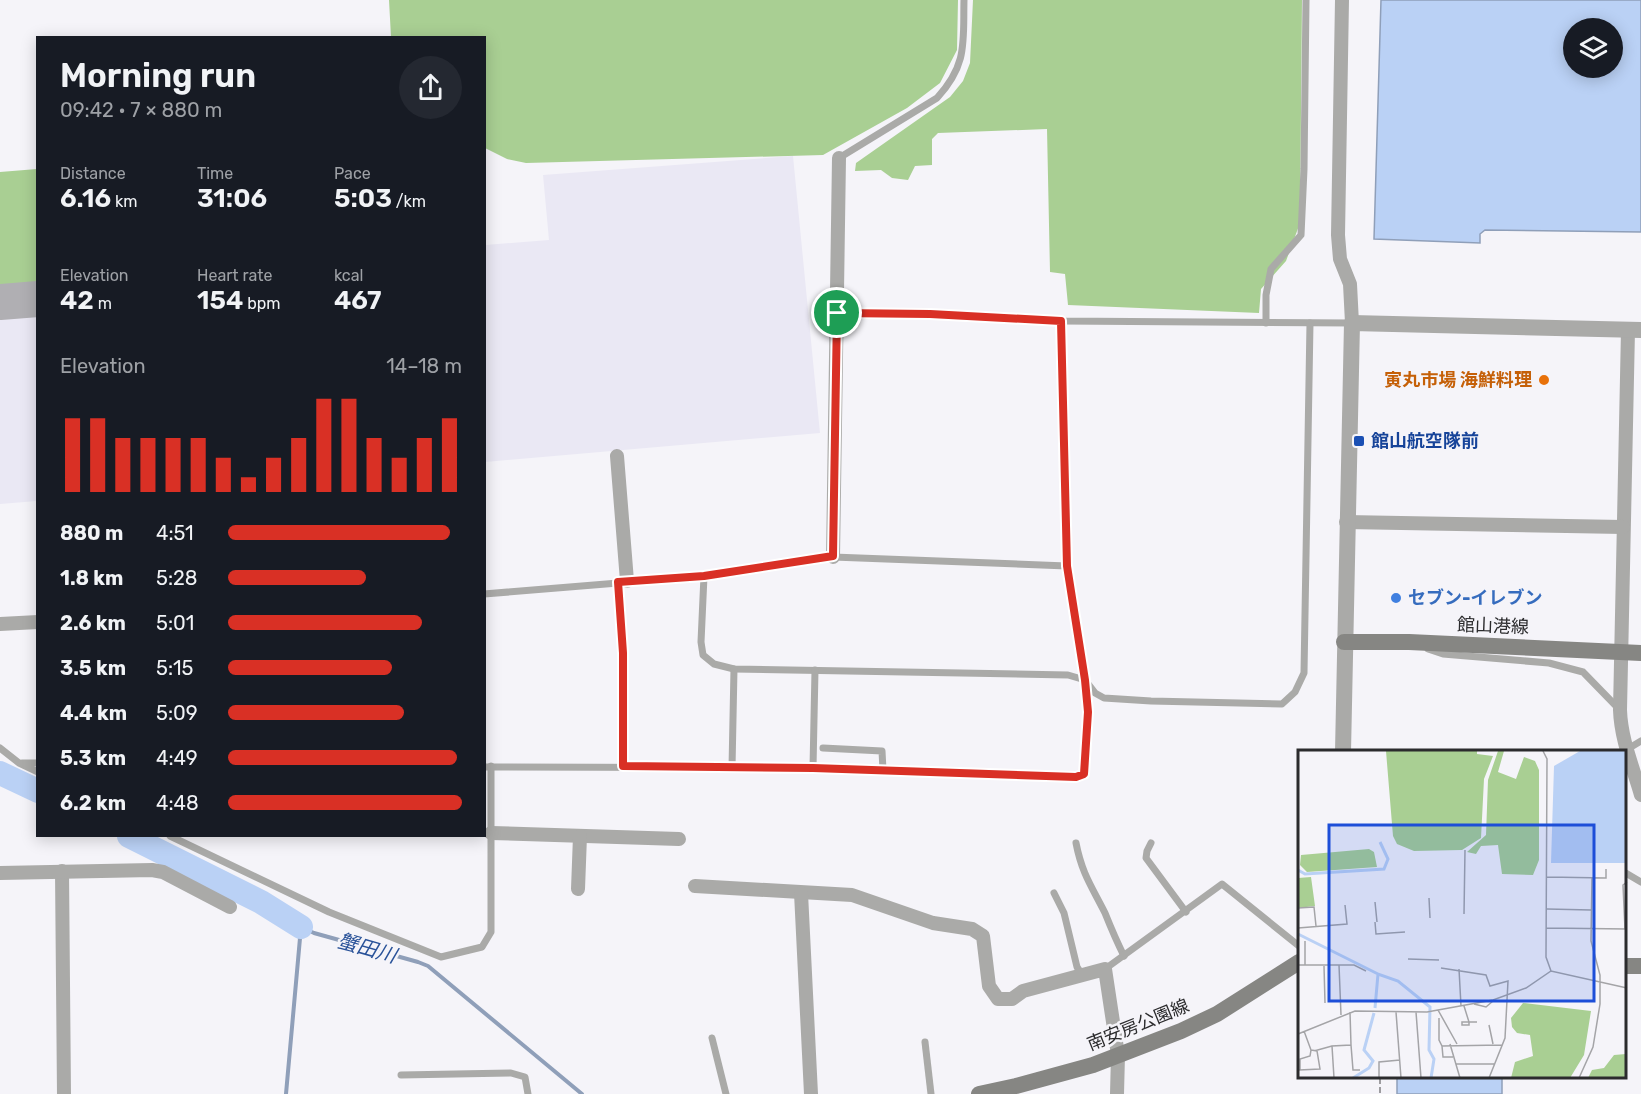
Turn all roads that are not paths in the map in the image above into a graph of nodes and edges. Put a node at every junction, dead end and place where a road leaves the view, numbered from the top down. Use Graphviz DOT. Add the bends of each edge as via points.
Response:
graph roads {
  1 [pos="964,0"];
  2 [pos="1306,0"];
  3 [pos="1342,0"];
  4 [pos="839,158"];
  5 [pos="837,313"];
  6 [pos="1061,321"];
  7 [pos="1266,323"];
  8 [pos="1310,323"];
  9 [pos="1352,323"];
  10 [pos="1635,330"];
  11 [pos="617,456"];
  12 [pos="1346,522"];
  13 [pos="1623,527"];
  14 [pos="833,556"];
  15 [pos="1067,566"];
  16 [pos="704,576"];
  17 [pos="622,582"];
  18 [pos="486,594"];
  19 [pos="36,622"];
  20 [pos="0,624"];
  21 [pos="1344,642"];
  22 [pos="1409,642"];
  23 [pos="1622,651"];
  24 [pos="1641,653"];
  25 [pos="734,669"];
  26 [pos="815,670"];
  27 [pos="1085,680"];
  28 [pos="1620,710"];
  29 [pos="1641,741"];
  30 [pos="0,748"];
  31 [pos="823,748"];
  32 [pos="1343,750"];
  33 [pos="1626,750"];
  34 [pos="19,763"];
  35 [pos="36,763"];
  36 [pos="488,766"];
  37 [pos="623,766"];
  38 [pos="732,768"];
  39 [pos="813,768"];
  40 [pos="883,770"];
  41 [pos="36,771"];
  42 [pos="1641,795"];
  43 [pos="491,833"];
  44 [pos="580,836"];
  45 [pos="172,837"];
  46 [pos="679,839"];
  47 [pos="1076,843"];
  48 [pos="1151,843"];
  49 [pos="62,871"];
  50 [pos="0,873"];
  51 [pos="1626,873"];
  52 [pos="1641,882"];
  53 [pos="695,886"];
  54 [pos="578,889"];
  55 [pos="801,892"];
  56 [pos="1054,892"];
  57 [pos="230,907"];
  58 [pos="1186,912"];
  59 [pos="1298,945"];
  60 [pos="1124,956"];
  61 [pos="1298,963"];
  62 [pos="1106,969"];
  63 [pos="1083,976"];
  64 [pos="712,1038"];
  65 [pos="926,1042"];
  66 [pos="1118,1056"];
  67 [pos="401,1075"];
  68 [pos="1014,1090"];
  69 [pos="64,1094"];
  70 [pos="528,1094"];
  71 [pos="726,1094"];
  72 [pos="811,1094"];
  73 [pos="932,1094"];
  74 [pos="979,1094"];
  75 [pos="1117,1094"];
  1 -- 4 [label="lane" via="963,55 949,85 937,98"];
  2 -- 7 [label="lane" via="1301,235 1271,269"];
  3 -- 9 [label="street" via="1338,235 1340,259 1350,284"];
  4 -- 5 [label="street"];
  5 -- 6 [label="lane"];
  5 -- 14 [label="street"];
  6 -- 7 [label="lane"];
  6 -- 15 [label="lane"];
  7 -- 8 [label="lane"];
  8 -- 9 [label="lane"];
  8 -- 27 [label="lane" via="1304,673 1295,692 1282,704 1151,701 1104,698"];
  9 -- 10 [label="street"];
  9 -- 12 [label="street"];
  10 -- 13 [label="street"];
  11 -- 17 [label="street"];
  12 -- 13 [label="street"];
  12 -- 21 [label="street"];
  13 -- 23 [label="street"];
  14 -- 15 [label="lane"];
  14 -- 16 [label="lane"];
  15 -- 27 [label="lane"];
  16 -- 17 [label="lane"];
  16 -- 25 [label="lane" via="703,655 714,664"];
  17 -- 18 [label="lane"];
  17 -- 37 [label="lane"];
  19 -- 20 [label="street"];
  21 -- 22 [label="main road, 館山港線"];
  21 -- 32 [label="street"];
  22 -- 23 [label="main road, 館山港線"];
  22 -- 28 [label="lane" via="1443,654 1549,663 1583,672"];
  23 -- 24 [label="main road, 館山港線"];
  23 -- 28 [label="street"];
  25 -- 26 [label="lane"];
  25 -- 38 [label="lane"];
  26 -- 27 [label="lane" via="1024,673 1068,675"];
  26 -- 39 [label="lane"];
  27 -- 40 [label="lane" via="1088,712 1084,774 1076,777"];
  28 -- 33 [label="street"];
  29 -- 33 [label="lane"];
  30 -- 34 [label="lane"];
  31 -- 40 [label="lane" via="882,751"];
  33 -- 42 [label="street"];
  34 -- 35 [label="lane"];
  34 -- 41 [label="lane"];
  36 -- 37 [label="lane"];
  36 -- 43 [label="lane"];
  37 -- 38 [label="lane"];
  38 -- 39 [label="lane"];
  39 -- 40 [label="lane"];
  43 -- 44 [label="street"];
  43 -- 45 [label="lane" via="490,932 482,947 441,957 329,912"];
  44 -- 46 [label="street"];
  44 -- 54 [label="street"];
  47 -- 60 [label="lane" via="1088,884"];
  48 -- 58 [label="lane" via="1146,858"];
  49 -- 50 [label="street"];
  49 -- 57 [label="street" via="163,872"];
  49 -- 69 [label="street"];
  51 -- 52 [label="lane"];
  53 -- 55 [label="street"];
  55 -- 63 [label="street" via="852,896 933,923 972,929 983,936 989,986 998,999 1012,999 1023,991"];
  55 -- 72 [label="street"];
  56 -- 63 [label="lane"];
  58 -- 59 [label="lane" via="1222,884"];
  58 -- 60 [label="lane"];
  60 -- 62 [label="lane"];
  61 -- 66 [label="main road, 南安房公園線" via="1217,1014"];
  62 -- 63 [label="street"];
  62 -- 66 [label="street"];
  64 -- 71 [label="lane"];
  65 -- 73 [label="lane"];
  66 -- 68 [label="main road, 南安房公園線"];
  66 -- 75 [label="street"];
  67 -- 70 [label="lane" via="511,1073 525,1077"];
  68 -- 74 [label="main road, 南安房公園線"];
}
